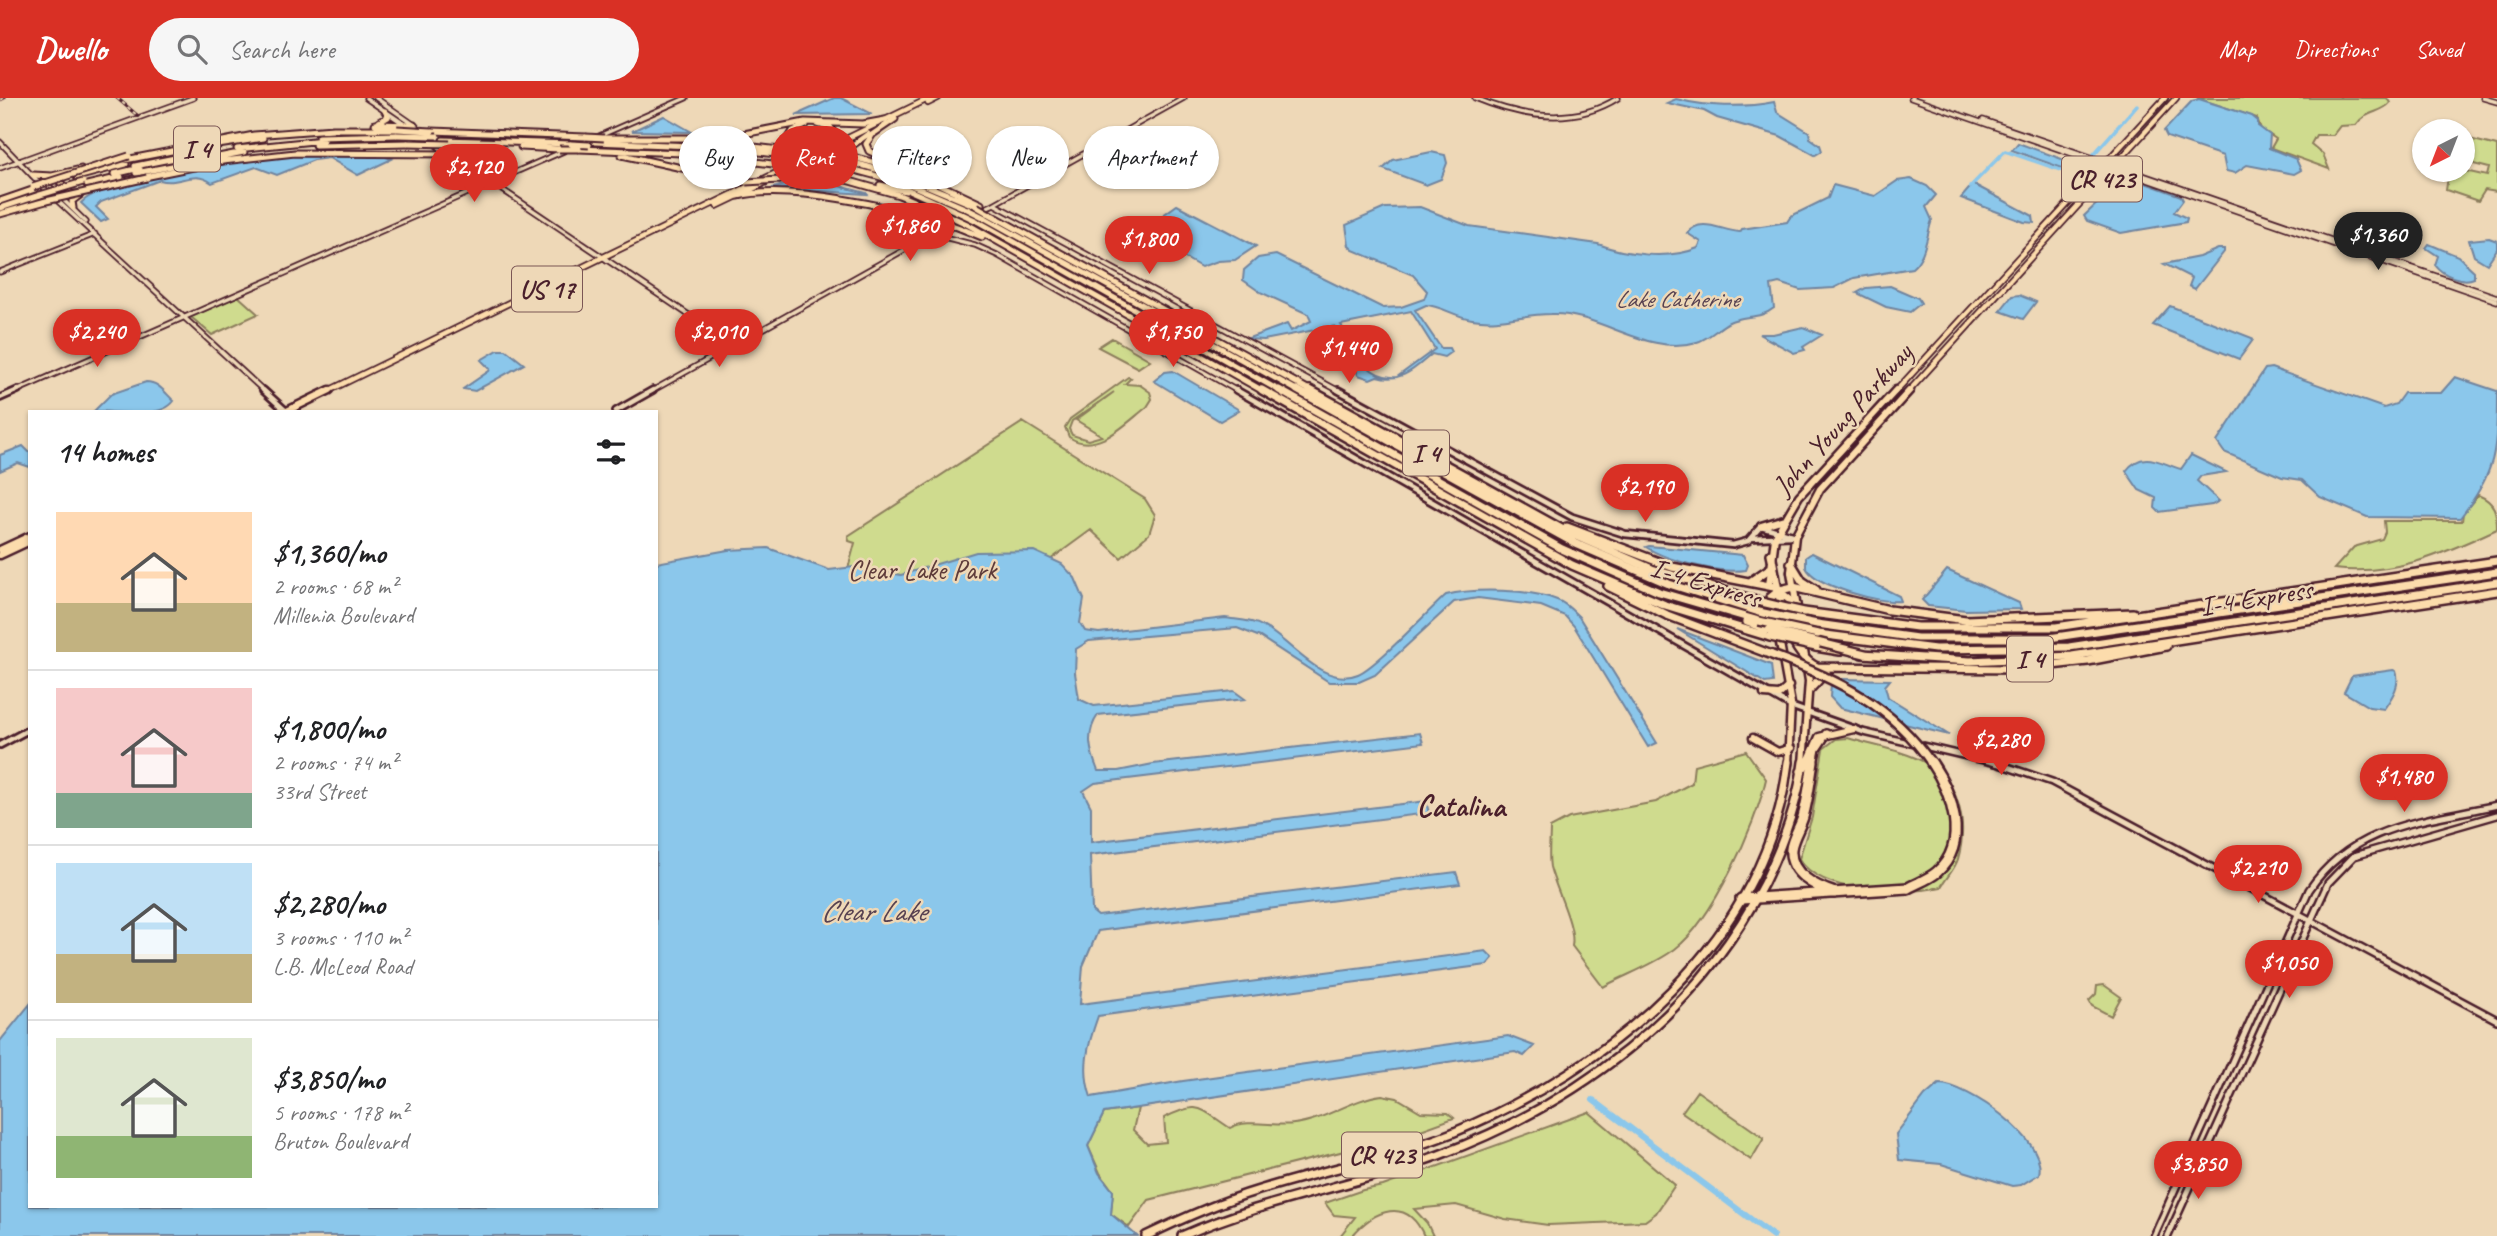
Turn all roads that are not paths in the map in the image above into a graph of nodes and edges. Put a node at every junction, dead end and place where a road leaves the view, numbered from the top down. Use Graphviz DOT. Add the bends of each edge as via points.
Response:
graph roads {
  1 [pos="193,98"];
  2 [pos="366,98"];
  3 [pos="376,98"];
  4 [pos="686,98"];
  5 [pos="931,98"];
  6 [pos="938,98"];
  7 [pos="1184,98"];
  8 [pos="1475,98"];
  9 [pos="1618,98"];
  10 [pos="1915,98"];
  11 [pos="2165,98"];
  12 [pos="2176,98"];
  13 [pos="2483,98"];
  14 [pos="2491,98"];
  15 [pos="2497,101"];
  16 [pos="1929,103"];
  17 [pos="385,111"];
  18 [pos="898,118"];
  19 [pos="887,121"];
  20 [pos="401,122"];
  21 [pos="371,124"];
  22 [pos="346,125"];
  23 [pos="414,125"];
  24 [pos="284,129"];
  25 [pos="858,133"];
  26 [pos="398,134"];
  27 [pos="604,138"];
  28 [pos="439,141"];
  29 [pos="0,142"];
  30 [pos="293,147"];
  31 [pos="588,147"];
  32 [pos="771,148"];
  33 [pos="343,150"];
  34 [pos="425,151"];
  35 [pos="398,153"];
  36 [pos="809,153"];
  37 [pos="148,154"];
  38 [pos="452,154"];
  39 [pos="771,154"];
  40 [pos="127,158"];
  41 [pos="771,158"];
  42 [pos="18,161"];
  43 [pos="2105,162"];
  44 [pos="771,164"];
  45 [pos="858,164"];
  46 [pos="2115,166"];
  47 [pos="858,167"];
  48 [pos="0,168"];
  49 [pos="858,169"];
  50 [pos="858,171"];
  51 [pos="67,174"];
  52 [pos="35,177"];
  53 [pos="858,180"];
  54 [pos="84,183"];
  55 [pos="115,183"];
  56 [pos="492,183"];
  57 [pos="858,183"];
  58 [pos="44,185"];
  59 [pos="745,189"];
  60 [pos="753,191"];
  61 [pos="41,194"];
  62 [pos="962,194"];
  63 [pos="80,195"];
  64 [pos="736,195"];
  65 [pos="65,199"];
  66 [pos="979,205"];
  67 [pos="948,206"];
  68 [pos="0,207"];
  69 [pos="73,208"];
  70 [pos="990,211"];
  71 [pos="96,234"];
  72 [pos="936,234"];
  73 [pos="2039,235"];
  74 [pos="2038,249"];
  75 [pos="605,259"];
  76 [pos="0,272"];
  77 [pos="1088,292"];
  78 [pos="2497,299"];
  79 [pos="185,317"];
  80 [pos="735,346"];
  81 [pos="1900,386"];
  82 [pos="0,398"];
  83 [pos="1898,403"];
  84 [pos="286,410"];
  85 [pos="289,410"];
  86 [pos="299,410"];
  87 [pos="618,410"];
  88 [pos="1843,450"];
  89 [pos="1844,463"];
  90 [pos="1507,498"];
  91 [pos="1784,519"];
  92 [pos="1760,526"];
  93 [pos="1777,533"];
  94 [pos="1795,536"];
  95 [pos="1751,538"];
  96 [pos="28,539"];
  97 [pos="0,553"];
  98 [pos="1771,554"];
  99 [pos="2497,561"];
  100 [pos="1791,563"];
  101 [pos="1769,569"];
  102 [pos="2497,572"];
  103 [pos="1590,574"];
  104 [pos="2497,582"];
  105 [pos="1749,583"];
  106 [pos="1769,585"];
  107 [pos="1793,587"];
  108 [pos="2315,587"];
  109 [pos="1780,590"];
  110 [pos="2497,591"];
  111 [pos="1826,596"];
  112 [pos="1770,598"];
  113 [pos="1697,604"];
  114 [pos="1796,605"];
  115 [pos="2158,612"];
  116 [pos="2231,612"];
  117 [pos="2243,629"];
  118 [pos="1769,633"];
  119 [pos="1865,654"];
  120 [pos="1809,664"];
  121 [pos="1838,668"];
  122 [pos="1789,686"];
  123 [pos="1810,689"];
  124 [pos="1764,694"];
  125 [pos="1791,708"];
  126 [pos="1809,715"];
  127 [pos="1854,729"];
  128 [pos="28,730"];
  129 [pos="1826,734"];
  130 [pos="1753,737"];
  131 [pos="0,745"];
  132 [pos="1791,748"];
  133 [pos="1801,771"];
  134 [pos="2497,805"];
  135 [pos="2497,815"];
  136 [pos="1835,893"];
  137 [pos="1759,898"];
  138 [pos="1741,899"];
  139 [pos="2300,913"];
  140 [pos="2311,919"];
  141 [pos="2497,1020"];
  142 [pos="2232,1063"];
  143 [pos="2243,1070"];
  144 [pos="2159,1223"];
  145 [pos="2169,1233"];
  146 [pos="1150,1234"];
  147 [pos="1182,1236"];
  148 [pos="2154,1236"];
  1 -- 42 [label="street"];
  2 -- 17 [label="main road"];
  3 -- 23 [label="main road"];
  4 -- 56 [label="street"];
  5 -- 18 [label="main road"];
  5 -- 19 [label="main road, US 17"];
  6 -- 18 [label="main road, US 17"];
  7 -- 70 [label="street"];
  8 -- 9 [label="street" via="1500,108 1549,115 1604,108"];
  10 -- 16 [label="street"];
  10 -- 16 [label="street"];
  11 -- 43 [label="main road, John Young Parkway / CR 423"];
  12 -- 46 [label="main road, John Young Parkway / CR 423"];
  13 -- 15 [label="main road"];
  14 -- 15 [label="main road"];
  16 -- 43 [label="street"];
  16 -- 43 [label="street"];
  17 -- 20 [label="main road"];
  17 -- 22 [label="highway" via="388,117 381,122"];
  18 -- 19 [label="main road, US 17"];
  18 -- 62 [label="highway" via="869,137 868,150"];
  19 -- 25 [label="main road, US 17"];
  19 -- 27 [label="highway" via="813,121 723,138"];
  19 -- 31 [label="highway, bridge" via="825,165 780,180 746,182"];
  19 -- 60 [label="main road, US 17"];
  20 -- 21 [label="highway"];
  20 -- 23 [label="highway"];
  20 -- 28 [label="main road"];
  21 -- 22 [label="highway"];
  21 -- 35 [label="highway" via="395,127 418,147"];
  22 -- 24 [label="highway"];
  23 -- 28 [label="main road"];
  24 -- 37 [label="highway"];
  24 -- 40 [label="highway" via="205,138"];
  26 -- 27 [label="highway, I 4, bridge" via="432,131"];
  26 -- 28 [label="highway, I-4 Express, bridge"];
  26 -- 37 [label="highway" via="333,128 274,132"];
  26 -- 54 [label="highway, I-4 Express" via="243,148 162,162"];
  26 -- 54 [label="highway, I 4" via="247,141 180,152"];
  27 -- 32 [label="highway, I 4"];
  28 -- 31 [label="highway, I-4 Express, bridge"];
  28 -- 34 [label="highway"];
  28 -- 38 [label="main road"];
  28 -- 39 [label="highway, I-4 Express, bridge" via="578,141"];
  29 -- 42 [label="street"];
  30 -- 31 [label="highway, I 4, bridge" via="408,143"];
  30 -- 54 [label="highway, I 4" via="183,162"];
  30 -- 55 [label="highway"];
  31 -- 41 [label="highway, I-4 Express, bridge"];
  31 -- 44 [label="highway, I 4, bridge"];
  33 -- 35 [label="highway"];
  33 -- 55 [label="highway" via="250,156"];
  33 -- 61 [label="highway, bridge" via="267,156"];
  34 -- 35 [label="highway"];
  34 -- 38 [label="highway"];
  36 -- 36 [label="highway" via="788,140 789,135 811,125 835,132 832,139"];
  37 -- 40 [label="highway"];
  38 -- 56 [label="main road"];
  40 -- 51 [label="highway"];
  40 -- 52 [label="highway"];
  40 -- 61 [label="highway, bridge"];
  42 -- 48 [label="street"];
  42 -- 52 [label="street"];
  43 -- 46 [label="street"];
  43 -- 73 [label="main road, John Young Parkway / CR 423"];
  45 -- 62 [label="highway" via="896,168"];
  46 -- 74 [label="main road, John Young Parkway / CR 423"];
  46 -- 78 [label="street"];
  47 -- 66 [label="highway, I 4" via="904,177"];
  49 -- 70 [label="highway, I-4 Express, bridge" via="967,209"];
  50 -- 67 [label="highway, I-4 Express"];
  51 -- 54 [label="highway" via="59,181 71,194"];
  51 -- 58 [label="highway"];
  52 -- 58 [label="street"];
  53 -- 67 [label="highway"];
  54 -- 55 [label="highway"];
  54 -- 61 [label="highway, I 4, bridge"];
  54 -- 61 [label="highway, I 4, bridge"];
  54 -- 63 [label="highway"];
  56 -- 75 [label="main road"];
  56 -- 79 [label="street"];
  57 -- 77 [label="highway, I 4, bridge" via="967,224"];
  58 -- 61 [label="street"];
  58 -- 65 [label="street"];
  59 -- 64 [label="main road, US 17"];
  60 -- 64 [label="highway"];
  60 -- 77 [label="highway, bridge" via="870,203 946,223"];
  61 -- 65 [label="highway"];
  61 -- 68 [label="highway"];
  61 -- 68 [label="highway"];
  61 -- 71 [label="street"];
  62 -- 66 [label="highway"];
  63 -- 65 [label="highway"];
  63 -- 69 [label="highway" via="72,201"];
  64 -- 75 [label="main road, US 17"];
  65 -- 69 [label="street"];
  66 -- 70 [label="highway, I 4, bridge"];
  67 -- 113 [label="highway, I-4 Express, bridge" via="1518,527 1630,581"];
  69 -- 71 [label="street"];
  70 -- 72 [label="street"];
  70 -- 90 [label="highway, I 4"];
  70 -- 95 [label="street" via="1561,513 1638,536 1732,545"];
  70 -- 116 [label="highway, I-4 Express, bridge" via="1576,544 1669,584 1759,612 1917,638 2077,635"];
  71 -- 76 [label="street"];
  71 -- 79 [label="street"];
  72 -- 80 [label="street"];
  72 -- 124 [label="street" via="998,255 1654,626"];
  73 -- 74 [label="main road"];
  73 -- 81 [label="main road, John Young Parkway / CR 423"];
  74 -- 83 [label="main road, John Young Parkway / CR 423"];
  75 -- 80 [label="street"];
  75 -- 85 [label="main road, US 17"];
  75 -- 86 [label="main road, US 17"];
  77 -- 103 [label="highway, I 4"];
  79 -- 82 [label="street"];
  79 -- 84 [label="street"];
  80 -- 87 [label="street"];
  81 -- 83 [label="main road"];
  81 -- 88 [label="main road, John Young Parkway / CR 423"];
  83 -- 89 [label="main road, John Young Parkway / CR 423"];
  88 -- 89 [label="main road"];
  88 -- 91 [label="main road, John Young Parkway / CR 423"];
  89 -- 94 [label="main road, John Young Parkway / CR 423" via="1810,503"];
  90 -- 105 [label="highway" via="1661,563"];
  90 -- 115 [label="highway, I 4, bridge" via="1622,557 1700,586 1804,612 1858,621 1973,629 2056,627"];
  91 -- 92 [label="main road"];
  91 -- 93 [label="main road, John Young Parkway / CR 423"];
  92 -- 93 [label="street"];
  92 -- 95 [label="street"];
  93 -- 94 [label="street"];
  93 -- 95 [label="street"];
  93 -- 98 [label="main road, John Young Parkway / CR 423"];
  94 -- 100 [label="main road, John Young Parkway / CR 423"];
  96 -- 97 [label="main road"];
  98 -- 101 [label="main road, John Young Parkway / CR 423"];
  98 -- 109 [label="highway"];
  99 -- 108 [label="highway, I 4"];
  100 -- 107 [label="main road, John Young Parkway / CR 423"];
  100 -- 111 [label="highway" via="1802,581"];
  101 -- 105 [label="highway"];
  101 -- 106 [label="main road, John Young Parkway / CR 423"];
  102 -- 116 [label="highway, I-4 Express"];
  103 -- 118 [label="highway, I 4" via="1679,610"];
  103 -- 136 [label="highway, bridge" via="1657,610 1834,680 1906,729 1938,771 1954,813 1956,840 1942,867 1908,888"];
  104 -- 113 [label="highway, I-4 Express, bridge" via="2069,647 1935,649 1818,634"];
  105 -- 106 [label="highway"];
  106 -- 109 [label="highway"];
  106 -- 112 [label="main road, John Young Parkway / CR 423"];
  107 -- 109 [label="highway"];
  107 -- 111 [label="highway"];
  107 -- 114 [label="main road, John Young Parkway / CR 423"];
  108 -- 115 [label="highway, I 4"];
  108 -- 116 [label="highway"];
  109 -- 112 [label="highway"];
  109 -- 114 [label="highway"];
  109 -- 120 [label="highway" via="1793,646"];
  110 -- 117 [label="highway, I 4"];
  111 -- 115 [label="highway" via="1966,620"];
  112 -- 122 [label="main road, John Young Parkway / CR 423"];
  113 -- 118 [label="highway"];
  114 -- 120 [label="main road, John Young Parkway / CR 423"];
  117 -- 119 [label="highway, I 4" via="2050,659 1970,661"];
  117 -- 121 [label="highway" via="2141,652 2025,668"];
  118 -- 119 [label="highway, bridge"];
  118 -- 119 [label="highway, I 4, bridge" via="1816,647"];
  120 -- 121 [label="highway"];
  120 -- 123 [label="main road, John Young Parkway / CR 423"];
  121 -- 123 [label="highway" via="1820,675"];
  122 -- 124 [label="main road" via="1779,695"];
  122 -- 125 [label="main road, John Young Parkway / CR 423"];
  123 -- 126 [label="main road, John Young Parkway / CR 423"];
  124 -- 125 [label="street"];
  125 -- 126 [label="street"];
  125 -- 132 [label="main road, John Young Parkway / CR 423"];
  126 -- 127 [label="street"];
  126 -- 133 [label="main road, John Young Parkway / CR 423"];
  127 -- 129 [label="main road"];
  127 -- 139 [label="street" via="1978,757 2042,778"];
  128 -- 131 [label="street"];
  129 -- 133 [label="main road" via="1814,741 1808,766"];
  129 -- 136 [label="highway" via="1816,749 1791,850 1807,881"];
  130 -- 132 [label="main road" via="1778,752"];
  132 -- 138 [label="main road, John Young Parkway / CR 423" via="1780,809"];
  133 -- 137 [label="main road, John Young Parkway / CR 423" via="1785,838"];
  134 -- 139 [label="street" via="2386,832 2344,850 2318,876"];
  135 -- 140 [label="street" via="2399,839 2354,856 2328,883"];
  136 -- 137 [label="highway"];
  137 -- 138 [label="highway"];
  137 -- 147 [label="main road, John Young Parkway / CR 423" via="1731,944 1676,1009 1617,1060 1566,1095 1441,1154 1254,1208"];
  138 -- 146 [label="main road, John Young Parkway / CR 423" via="1715,940 1669,994 1621,1037 1553,1083 1500,1112 1436,1138 1254,1190"];
  139 -- 140 [label="street"];
  139 -- 142 [label="street"];
  140 -- 141 [label="street"];
  140 -- 143 [label="street"];
  142 -- 143 [label="street"];
  142 -- 144 [label="street"];
  143 -- 145 [label="street"];
  144 -- 145 [label="street"];
  144 -- 148 [label="street"];
}
